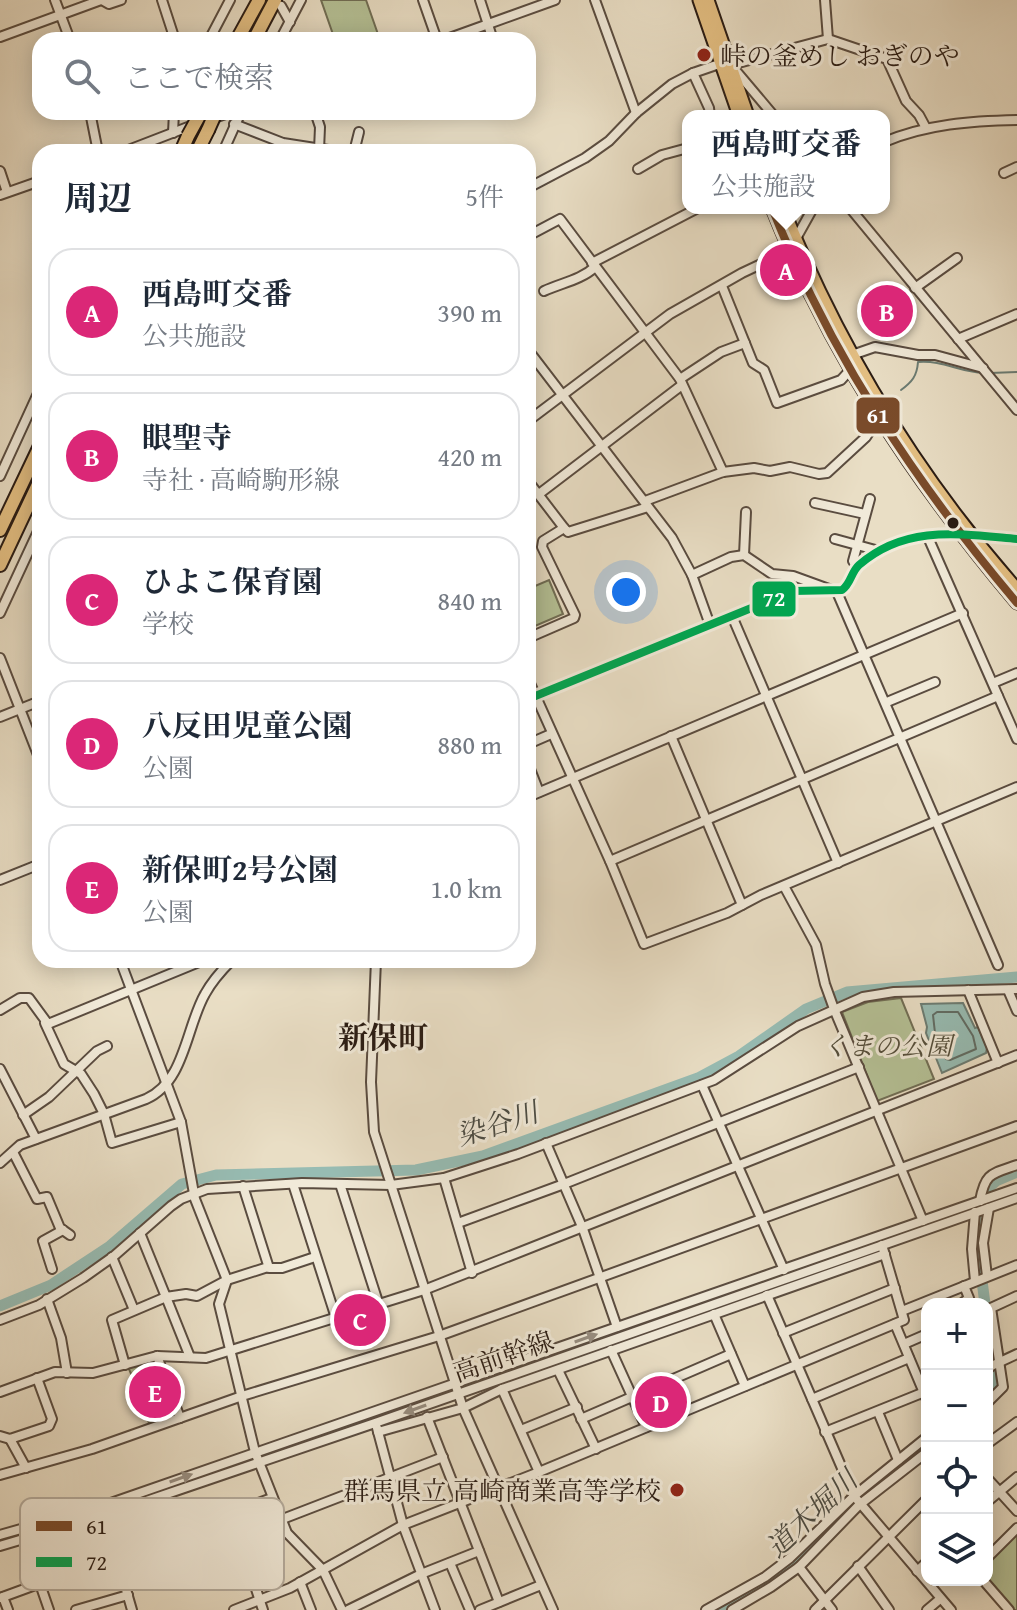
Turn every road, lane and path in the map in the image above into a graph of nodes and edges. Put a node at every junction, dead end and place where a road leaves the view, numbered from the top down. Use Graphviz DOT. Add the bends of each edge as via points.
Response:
graph roads {
  1 [pos="55,0"];
  2 [pos="102,0"];
  3 [pos="121,0"];
  4 [pos="162,0"];
  5 [pos="230,0"];
  6 [pos="259,0"];
  7 [pos="301,0"];
  8 [pos="423,0"];
  9 [pos="480,0"];
  10 [pos="555,0"];
  11 [pos="595,0"];
  12 [pos="699,0"];
  13 [pos="708,0"];
  14 [pos="825,0"];
  15 [pos="278,3"];
  16 [pos="61,15"];
  17 [pos="290,22"];
  18 [pos="488,25"];
  19 [pos="67,32"];
  20 [pos="172,32"];
  21 [pos="213,32"];
  22 [pos="241,32"];
  23 [pos="259,32"];
  24 [pos="288,32"];
  25 [pos="434,32"];
  26 [pos="467,32"];
  27 [pos="490,32"];
  28 [pos="0,37"];
  29 [pos="828,39"];
  30 [pos="727,64"];
  31 [pos="693,73"];
  32 [pos="709,110"];
  33 [pos="738,110"];
  34 [pos="746,110"];
  35 [pos="769,110"];
  36 [pos="636,113"];
  37 [pos="92,120"];
  38 [pos="174,120"];
  39 [pos="197,120"];
  40 [pos="209,120"];
  41 [pos="212,120"];
  42 [pos="236,120"];
  43 [pos="318,120"];
  44 [pos="1017,120"];
  45 [pos="234,124"];
  46 [pos="926,128"];
  47 [pos="359,132"];
  48 [pos="173,133"];
  49 [pos="890,140"];
  50 [pos="96,144"];
  51 [pos="144,144"];
  52 [pos="184,144"];
  53 [pos="201,144"];
  54 [pos="226,144"];
  55 [pos="288,144"];
  56 [pos="319,144"];
  57 [pos="356,144"];
  58 [pos="682,150"];
  59 [pos="1017,167"];
  60 [pos="638,169"];
  61 [pos="0,171"];
  62 [pos="1004,173"];
  63 [pos="32,184"];
  64 [pos="536,184"];
  65 [pos="4,194"];
  66 [pos="687,214"];
  67 [pos="775,214"];
  68 [pos="785,214"];
  69 [pos="810,214"];
  70 [pos="855,214"];
  71 [pos="536,232"];
  72 [pos="793,246"];
  73 [pos="957,258"];
  74 [pos="593,265"];
  75 [pos="722,286"];
  76 [pos="915,288"];
  77 [pos="544,291"];
  78 [pos="1017,314"];
  79 [pos="644,332"];
  80 [pos="958,339"];
  81 [pos="745,343"];
  82 [pos="852,355"];
  83 [pos="536,360"];
  84 [pos="983,368"];
  85 [pos="851,369"];
  86 [pos="681,382"];
  87 [pos="563,394"];
  88 [pos="32,410"];
  89 [pos="1017,410"];
  90 [pos="536,415"];
  91 [pos="879,417"];
  92 [pos="602,446"];
  93 [pos="32,463"];
  94 [pos="723,472"];
  95 [pos="0,476"];
  96 [pos="536,490"];
  97 [pos="539,494"];
  98 [pos="32,497"];
  99 [pos="870,499"];
  100 [pos="815,503"];
  101 [pos="647,504"];
  102 [pos="746,512"];
  103 [pos="865,514"];
  104 [pos="564,528"];
  105 [pos="0,530"];
  106 [pos="958,533"];
  107 [pos="927,535"];
  108 [pos="973,535"];
  109 [pos="835,539"];
  110 [pos="1017,539"];
  111 [pos="32,544"];
  112 [pos="858,545"];
  113 [pos="879,551"];
  114 [pos="744,555"];
  115 [pos="0,565"];
  116 [pos="857,567"];
  117 [pos="692,575"];
  118 [pos="1017,589"];
  119 [pos="837,592"];
  120 [pos="1017,603"];
  121 [pos="0,613"];
  122 [pos="963,613"];
  123 [pos="732,616"];
  124 [pos="710,625"];
  125 [pos="536,635"];
  126 [pos="865,653"];
  127 [pos="0,658"];
  128 [pos="1017,673"];
  129 [pos="935,682"];
  130 [pos="993,683"];
  131 [pos="767,695"];
  132 [pos="536,696"];
  133 [pos="998,696"];
  134 [pos="887,702"];
  135 [pos="32,704"];
  136 [pos="536,706"];
  137 [pos="20,709"];
  138 [pos="0,717"];
  139 [pos="551,734"];
  140 [pos="671,736"];
  141 [pos="902,738"];
  142 [pos="1017,739"];
  143 [pos="32,740"];
  144 [pos="536,741"];
  145 [pos="571,779"];
  146 [pos="803,780"];
  147 [pos="536,784"];
  148 [pos="1017,787"];
  149 [pos="539,792"];
  150 [pos="536,793"];
  151 [pos="705,820"];
  152 [pos="938,821"];
  153 [pos="610,861"];
  154 [pos="838,863"];
  155 [pos="32,867"];
  156 [pos="0,880"];
  157 [pos="784,886"];
  158 [pos="742,905"];
  159 [pos="998,965"];
  160 [pos="123,968"];
  161 [pos="184,968"];
  162 [pos="226,968"];
  163 [pos="376,968"];
  164 [pos="131,989"];
  165 [pos="1013,989"];
  166 [pos="968,990"];
  167 [pos="834,1008"];
  168 [pos="0,1010"];
  169 [pos="1017,1011"];
  170 [pos="45,1023"];
  171 [pos="107,1046"];
  172 [pos="1017,1055"];
  173 [pos="998,1063"];
  174 [pos="859,1067"];
  175 [pos="0,1069"];
  176 [pos="77,1070"];
  177 [pos="168,1084"];
  178 [pos="702,1085"];
  179 [pos="878,1111"];
  180 [pos="23,1115"];
  181 [pos="104,1115"];
  182 [pos="181,1122"];
  183 [pos="719,1123"];
  184 [pos="1017,1126"];
  185 [pos="36,1139"];
  186 [pos="546,1143"];
  187 [pos="13,1152"];
  188 [pos="0,1163"];
  189 [pos="1017,1165"];
  190 [pos="740,1166"];
  191 [pos="902,1168"];
  192 [pos="444,1178"];
  193 [pos="390,1183"];
  194 [pos="293,1184"];
  195 [pos="340,1184"];
  196 [pos="564,1184"];
  197 [pos="243,1186"];
  198 [pos="1017,1188"];
  199 [pos="194,1195"];
  200 [pos="1017,1198"];
  201 [pos="980,1201"];
  202 [pos="989,1208"];
  203 [pos="975,1212"];
  204 [pos="762,1219"];
  205 [pos="923,1221"];
  206 [pos="458,1223"];
  207 [pos="583,1229"];
  208 [pos="140,1233"];
  209 [pos="884,1250"];
  210 [pos="112,1257"];
  211 [pos="315,1257"];
  212 [pos="1017,1265"];
  213 [pos="268,1267"];
  214 [pos="52,1269"];
  215 [pos="784,1270"];
  216 [pos="472,1273"];
  217 [pos="987,1276"];
  218 [pos="599,1278"];
  219 [pos="227,1280"];
  220 [pos="975,1281"];
  221 [pos="964,1286"];
  222 [pos="895,1288"];
  223 [pos="424,1290"];
  224 [pos="767,1295"];
  225 [pos="1017,1296"];
  226 [pos="166,1297"];
  227 [pos="942,1298"];
  228 [pos="969,1298"];
  229 [pos="47,1299"];
  230 [pos="379,1305"];
  231 [pos="921,1306"];
  232 [pos="993,1307"];
  233 [pos="134,1310"];
  234 [pos="902,1311"];
  235 [pos="714,1314"];
  236 [pos="336,1318"];
  237 [pos="0,1320"];
  238 [pos="895,1324"];
  239 [pos="617,1327"];
  240 [pos="783,1333"];
  241 [pos="439,1336"];
  242 [pos="921,1337"];
  243 [pos="904,1344"];
  244 [pos="231,1350"];
  245 [pos="611,1350"];
  246 [pos="731,1354"];
  247 [pos="1017,1354"];
  248 [pos="157,1356"];
  249 [pos="190,1357"];
  250 [pos="909,1358"];
  251 [pos="125,1365"];
  252 [pos="797,1366"];
  253 [pos="993,1366"];
  254 [pos="993,1368"];
  255 [pos="558,1370"];
  256 [pos="67,1373"];
  257 [pos="37,1378"];
  258 [pos="453,1383"];
  259 [pos="921,1383"];
  260 [pos="745,1386"];
  261 [pos="502,1389"];
  262 [pos="0,1392"];
  263 [pos="457,1393"];
  264 [pos="242,1396"];
  265 [pos="632,1396"];
  266 [pos="921,1396"];
  267 [pos="993,1397"];
  268 [pos="812,1399"];
  269 [pos="577,1407"];
  270 [pos="463,1408"];
  271 [pos="372,1411"];
  272 [pos="878,1412"];
  273 [pos="427,1417"];
  274 [pos="180,1418"];
  275 [pos="581,1419"];
  276 [pos="1017,1422"];
  277 [pos="646,1427"];
  278 [pos="377,1428"];
  279 [pos="521,1430"];
  280 [pos="825,1432"];
  281 [pos="0,1436"];
  282 [pos="10,1439"];
  283 [pos="921,1442"];
  284 [pos="990,1442"];
  285 [pos="596,1449"];
  286 [pos="255,1452"];
  287 [pos="443,1457"];
  288 [pos="921,1457"];
  289 [pos="898,1460"];
  290 [pos="259,1462"];
  291 [pos="26,1468"];
  292 [pos="539,1472"];
  293 [pos="0,1475"];
  294 [pos="1017,1477"];
  295 [pos="390,1478"];
  296 [pos="993,1485"];
  297 [pos="498,1488"];
  298 [pos="998,1490"];
  299 [pos="993,1495"];
  300 [pos="854,1496"];
  301 [pos="125,1498"];
  302 [pos="155,1498"];
  303 [pos="272,1498"];
  304 [pos="461,1504"];
  305 [pos="859,1505"];
  306 [pos="921,1505"];
  307 [pos="1017,1511"];
  308 [pos="284,1518"];
  309 [pos="403,1525"];
  310 [pos="284,1527"];
  311 [pos="1017,1528"];
  312 [pos="20,1529"];
  313 [pos="0,1535"];
  314 [pos="887,1537"];
  315 [pos="20,1540"];
  316 [pos="0,1546"];
  317 [pos="479,1551"];
  318 [pos="993,1552"];
  319 [pos="450,1563"];
  320 [pos="858,1566"];
  321 [pos="799,1567"];
  322 [pos="921,1567"];
  323 [pos="323,1570"];
  324 [pos="917,1571"];
  325 [pos="421,1574"];
  326 [pos="300,1582"];
  327 [pos="541,1585"];
  328 [pos="988,1586"];
  329 [pos="284,1589"];
  330 [pos="22,1590"];
  331 [pos="42,1590"];
  332 [pos="126,1590"];
  333 [pos="257,1590"];
  334 [pos="282,1590"];
  335 [pos="128,1595"];
  336 [pos="1,1597"];
  337 [pos="940,1599"];
  338 [pos="260,1600"];
  339 [pos="825,1600"];
  340 [pos="499,1602"];
  341 [pos="717,1607"];
  342 [pos="8,1610"];
  343 [pos="49,1610"];
  344 [pos="76,1610"];
  345 [pos="132,1610"];
  346 [pos="234,1610"];
  347 [pos="263,1610"];
  348 [pos="311,1610"];
  349 [pos="342,1610"];
  350 [pos="348,1610"];
  351 [pos="435,1610"];
  352 [pos="470,1610"];
  353 [pos="480,1610"];
  354 [pos="553,1610"];
  355 [pos="706,1610"];
  356 [pos="732,1610"];
  357 [pos="815,1610"];
  358 [pos="832,1610"];
  359 [pos="889,1610"];
  360 [pos="927,1610"];
  361 [pos="951,1610"];
  362 [pos="1009,1610"];
  1 -- 16 [label="street"];
  2 -- 3 [label="street"];
  2 -- 16 [label="street"];
  4 -- 20 [label="street"];
  5 -- 21 [label="street"];
  6 -- 22 [label="highway"];
  7 -- 17 [label="street"];
  8 -- 25 [label="street"];
  9 -- 18 [label="street"];
  10 -- 18 [label="street"];
  11 -- 36 [label="street"];
  12 -- 30 [label="main road"];
  13 -- 30 [label="main road"];
  14 -- 29 [label="street"];
  15 -- 17 [label="street"];
  15 -- 23 [label="highway"];
  16 -- 19 [label="street"];
  16 -- 28 [label="street"];
  17 -- 24 [label="street"];
  18 -- 26 [label="street"];
  18 -- 27 [label="street"];
  29 -- 30 [label="street"];
  29 -- 46 [label="street" via="887,59 906,101"];
  30 -- 31 [label="street"];
  30 -- 33 [label="main road"];
  30 -- 34 [label="main road"];
  30 -- 35 [label="street"];
  31 -- 32 [label="street"];
  31 -- 36 [label="street"];
  36 -- 64 [label="street" via="585,158"];
  37 -- 50 [label="street"];
  38 -- 48 [label="street"];
  39 -- 52 [label="highway, bridge"];
  40 -- 48 [label="street"];
  41 -- 53 [label="highway, bridge"];
  42 -- 45 [label="street"];
  43 -- 56 [label="street"];
  44 -- 46 [label="street"];
  45 -- 54 [label="street"];
  45 -- 55 [label="street"];
  46 -- 49 [label="street"];
  47 -- 57 [label="street"];
  48 -- 51 [label="street"];
  58 -- 60 [label="street"];
  59 -- 62 [label="street"];
  61 -- 65 [label="street"];
  63 -- 65 [label="street"];
  66 -- 74 [label="street"];
  67 -- 72 [label="main road"];
  68 -- 72 [label="main road"];
  69 -- 72 [label="street"];
  70 -- 76 [label="street"];
  71 -- 74 [label="street" via="560,219"];
  72 -- 75 [label="street"];
  72 -- 82 [label="main road"];
  72 -- 85 [label="main road"];
  73 -- 76 [label="street"];
  74 -- 77 [label="street" via="582,277"];
  74 -- 79 [label="street"];
  75 -- 79 [label="street"];
  75 -- 81 [label="street"];
  76 -- 80 [label="street"];
  78 -- 80 [label="street"];
  79 -- 86 [label="street"];
  79 -- 87 [label="street"];
  80 -- 84 [label="street"];
  81 -- 85 [label="street" via="753,363 764,370 777,403 841,380"];
  81 -- 86 [label="street" via="721,352"];
  82 -- 84 [label="street" via="875,347"];
  82 -- 108 [label="main road" via="931,482"];
  83 -- 87 [label="street"];
  84 -- 89 [label="street"];
  85 -- 91 [label="main road"];
  86 -- 92 [label="street"];
  86 -- 94 [label="street"];
  87 -- 90 [label="street"];
  87 -- 92 [label="street"];
  88 -- 95 [label="street"];
  91 -- 94 [label="street" via="866,437 827,473 790,467"];
  91 -- 106 [label="main road"];
  92 -- 97 [label="street"];
  92 -- 101 [label="street"];
  93 -- 105 [label="highway"];
  94 -- 101 [label="street"];
  96 -- 97 [label="street"];
  97 -- 104 [label="street"];
  98 -- 115 [label="highway"];
  99 -- 103 [label="street"];
  100 -- 103 [label="street"];
  101 -- 104 [label="street" via="568,532"];
  101 -- 117 [label="street"];
  102 -- 114 [label="street"];
  103 -- 112 [label="street"];
  104 -- 125 [label="street" via="542,547 574,618"];
  106 -- 107 [label="street"];
  106 -- 108 [label="street"];
  106 -- 120 [label="main road"];
  107 -- 113 [label="street"];
  107 -- 122 [label="street"];
  108 -- 110 [label="street"];
  108 -- 118 [label="main road"];
  109 -- 112 [label="street"];
  111 -- 121 [label="street"];
  112 -- 113 [label="street"];
  112 -- 116 [label="street" via="853,561"];
  113 -- 116 [label="street"];
  114 -- 117 [label="street"];
  114 -- 119 [label="street" via="772,574"];
  116 -- 119 [label="street"];
  117 -- 124 [label="street"];
  119 -- 123 [label="street" via="793,591"];
  119 -- 126 [label="street"];
  122 -- 126 [label="street"];
  122 -- 130 [label="street"];
  123 -- 124 [label="street"];
  123 -- 131 [label="street"];
  124 -- 132 [label="street"];
  126 -- 131 [label="street"];
  126 -- 134 [label="street"];
  127 -- 137 [label="street"];
  128 -- 130 [label="street"];
  129 -- 134 [label="street"];
  130 -- 133 [label="street"];
  131 -- 140 [label="street"];
  131 -- 146 [label="street"];
  133 -- 141 [label="street"];
  133 -- 142 [label="street"];
  134 -- 141 [label="street"];
  135 -- 137 [label="street"];
  136 -- 139 [label="street"];
  137 -- 138 [label="street"];
  137 -- 143 [label="street"];
  139 -- 144 [label="street"];
  139 -- 145 [label="street"];
  140 -- 145 [label="street"];
  140 -- 151 [label="street"];
  141 -- 146 [label="street"];
  141 -- 152 [label="street"];
  145 -- 149 [label="street"];
  145 -- 153 [label="street"];
  146 -- 151 [label="street"];
  146 -- 154 [label="street"];
  147 -- 149 [label="street"];
  148 -- 152 [label="street"];
  149 -- 150 [label="street"];
  151 -- 153 [label="street"];
  151 -- 158 [label="street"];
  152 -- 154 [label="street"];
  152 -- 159 [label="street"];
  153 -- 158 [label="street" via="644,944"];
  154 -- 157 [label="street"];
  155 -- 156 [label="street"];
  157 -- 158 [label="street"];
  157 -- 167 [label="street" via="816,945"];
  160 -- 164 [label="street"];
  161 -- 164 [label="street"];
  162 -- 177 [label="street" via="204,995"];
  163 -- 193 [label="street" via="374,1132"];
  164 -- 170 [label="street"];
  164 -- 177 [label="street"];
  165 -- 166 [label="street"];
  165 -- 169 [label="street"];
  166 -- 167 [label="street" via="894,992"];
  166 -- 173 [label="street"];
  167 -- 174 [label="street"];
  167 -- 178 [label="street"];
  168 -- 170 [label="street" via="29,998"];
  170 -- 176 [label="street" via="64,1064"];
  171 -- 176 [label="street"];
  172 -- 173 [label="street"];
  173 -- 179 [label="street"];
  174 -- 179 [label="street"];
  174 -- 183 [label="street"];
  175 -- 180 [label="street"];
  176 -- 180 [label="street"];
  176 -- 181 [label="street"];
  177 -- 181 [label="street" via="155,1095"];
  177 -- 182 [label="street"];
  178 -- 183 [label="street"];
  178 -- 186 [label="street"];
  179 -- 190 [label="street"];
  179 -- 191 [label="street"];
  180 -- 185 [label="street"];
  181 -- 182 [label="street" via="112,1143"];
  181 -- 185 [label="street"];
  182 -- 199 [label="street"];
  183 -- 190 [label="street"];
  183 -- 196 [label="street"];
  184 -- 191 [label="street"];
  185 -- 187 [label="street"];
  186 -- 192 [label="street"];
  186 -- 196 [label="street"];
  187 -- 188 [label="street"];
  187 -- 214 [label="street" via="37,1199 47,1197 66,1232 43,1241"];
  189 -- 201 [label="street" via="990,1174"];
  190 -- 204 [label="street"];
  190 -- 207 [label="street"];
  191 -- 204 [label="street"];
  191 -- 205 [label="street"];
  192 -- 193 [label="street"];
  192 -- 206 [label="street"];
  193 -- 195 [label="street"];
  193 -- 223 [label="street"];
  194 -- 195 [label="street"];
  194 -- 197 [label="street"];
  194 -- 211 [label="street"];
  195 -- 230 [label="street"];
  196 -- 206 [label="street"];
  196 -- 207 [label="street"];
  197 -- 199 [label="street"];
  197 -- 213 [label="street"];
  198 -- 201 [label="street, 高前幹線"];
  199 -- 208 [label="street" via="181,1199"];
  199 -- 219 [label="street"];
  200 -- 202 [label="street, 高前幹線"];
  201 -- 205 [label="street, 高前幹線"];
  202 -- 203 [label="street, 高前幹線"];
  202 -- 217 [label="street" via="983,1243"];
  203 -- 209 [label="street, 高前幹線"];
  203 -- 220 [label="street"];
  204 -- 215 [label="street"];
  204 -- 218 [label="street"];
  205 -- 215 [label="street, 高前幹線"];
  206 -- 216 [label="street"];
  207 -- 216 [label="street"];
  207 -- 218 [label="street"];
  208 -- 210 [label="street"];
  208 -- 226 [label="street"];
  209 -- 222 [label="street"];
  209 -- 224 [label="street"];
  209 -- 263 [label="street, 高前幹線"];
  210 -- 229 [label="street"];
  210 -- 233 [label="street"];
  211 -- 213 [label="street"];
  211 -- 236 [label="street"];
  212 -- 217 [label="street"];
  213 -- 219 [label="street"];
  215 -- 239 [label="street, 高前幹線"];
  216 -- 223 [label="street"];
  217 -- 220 [label="street"];
  218 -- 239 [label="street"];
  218 -- 241 [label="street"];
  219 -- 226 [label="street" via="197,1296"];
  219 -- 244 [label="street" via="219,1304"];
  220 -- 221 [label="street"];
  221 -- 227 [label="street"];
  221 -- 228 [label="street"];
  222 -- 234 [label="street"];
  222 -- 240 [label="street"];
  223 -- 230 [label="street"];
  223 -- 241 [label="street"];
  224 -- 235 [label="street"];
  224 -- 240 [label="street"];
  225 -- 232 [label="street"];
  226 -- 233 [label="street"];
  226 -- 249 [label="street"];
  229 -- 237 [label="street"];
  229 -- 256 [label="street"];
  230 -- 236 [label="street"];
  231 -- 234 [label="street"];
  233 -- 251 [label="street" via="112,1320"];
  234 -- 238 [label="street" via="904,1320"];
  235 -- 245 [label="street"];
  235 -- 246 [label="street"];
  236 -- 244 [label="street"];
  238 -- 243 [label="street"];
  238 -- 252 [label="street"];
  258 -- 239 [label="street, 高前幹線, one-way"];
  240 -- 252 [label="street"];
  241 -- 258 [label="street"];
  241 -- 264 [label="street"];
  242 -- 243 [label="street"];
  243 -- 250 [label="street"];
  244 -- 249 [label="street"];
  244 -- 264 [label="street"];
  245 -- 255 [label="street"];
  245 -- 265 [label="street"];
  246 -- 260 [label="street"];
  246 -- 265 [label="street"];
  247 -- 253 [label="street"];
  248 -- 249 [label="street"];
  248 -- 251 [label="street"];
  248 -- 274 [label="street"];
  250 -- 259 [label="street"];
  250 -- 268 [label="street"];
  251 -- 256 [label="street"];
  252 -- 260 [label="street"];
  252 -- 268 [label="street"];
  254 -- 267 [label="street" via="1003,1387"];
  255 -- 261 [label="street"];
  255 -- 269 [label="street"];
  256 -- 257 [label="street"];
  257 -- 262 [label="street"];
  257 -- 282 [label="street" via="52,1419 49,1426"];
  258 -- 263 [label="street"];
  258 -- 271 [label="street, 高前幹線"];
  260 -- 277 [label="street"];
  261 -- 270 [label="street"];
  261 -- 279 [label="street"];
  263 -- 270 [label="street"];
  263 -- 278 [label="street, 高前幹線, one-way"];
  264 -- 274 [label="street"];
  264 -- 286 [label="street"];
  265 -- 275 [label="street"];
  265 -- 277 [label="street"];
  266 -- 272 [label="street"];
  268 -- 280 [label="street"];
  269 -- 275 [label="street"];
  269 -- 279 [label="street"];
  270 -- 273 [label="street"];
  270 -- 297 [label="street"];
  271 -- 278 [label="street"];
  271 -- 286 [label="street, 高前幹線"];
  272 -- 280 [label="street"];
  272 -- 289 [label="street"];
  273 -- 278 [label="street"];
  273 -- 287 [label="street"];
  274 -- 291 [label="street"];
  275 -- 285 [label="street"];
  276 -- 284 [label="street"];
  277 -- 285 [label="street"];
  278 -- 290 [label="street, 高前幹線"];
  278 -- 295 [label="street"];
  279 -- 292 [label="street"];
  280 -- 300 [label="street"];
  281 -- 282 [label="street"];
  282 -- 291 [label="street"];
  283 -- 289 [label="street"];
  285 -- 292 [label="street"];
  286 -- 290 [label="street"];
  301 -- 286 [label="street, 高前幹線, one-way"];
  287 -- 295 [label="street"];
  287 -- 304 [label="street"];
  288 -- 305 [label="street"];
  289 -- 300 [label="street"];
  290 -- 302 [label="street, 高前幹線"];
  290 -- 303 [label="street"];
  291 -- 293 [label="street"];
  292 -- 297 [label="street"];
  294 -- 298 [label="street"];
  295 -- 308 [label="street"];
  295 -- 309 [label="street"];
  296 -- 298 [label="street"];
  297 -- 304 [label="street"];
  297 -- 327 [label="street"];
  298 -- 299 [label="street"];
  298 -- 307 [label="street"];
  300 -- 305 [label="street"];
  300 -- 341 [label="street" via="790,1558"];
  304 -- 309 [label="street"];
  304 -- 317 [label="street"];
  305 -- 314 [label="street"];
  305 -- 321 [label="street"];
  306 -- 314 [label="street"];
  309 -- 323 [label="street"];
  309 -- 325 [label="street"];
  310 -- 323 [label="street"];
  311 -- 318 [label="street"];
  313 -- 312 [label="street, 高前幹線, one-way"];
  314 -- 320 [label="street"];
  314 -- 324 [label="street"];
  315 -- 316 [label="street, 高前幹線"];
  317 -- 319 [label="street"];
  317 -- 340 [label="street"];
  319 -- 325 [label="street"];
  319 -- 352 [label="street"];
  320 -- 339 [label="street"];
  320 -- 359 [label="street"];
  321 -- 339 [label="street"];
  321 -- 356 [label="street"];
  322 -- 324 [label="street"];
  323 -- 326 [label="street"];
  323 -- 349 [label="street"];
  324 -- 337 [label="street"];
  325 -- 350 [label="street"];
  325 -- 351 [label="street"];
  326 -- 329 [label="street"];
  326 -- 348 [label="street"];
  327 -- 340 [label="street"];
  327 -- 354 [label="street"];
  328 -- 362 [label="street"];
  330 -- 336 [label="street"];
  331 -- 343 [label="street"];
  332 -- 335 [label="street"];
  333 -- 338 [label="street"];
  334 -- 338 [label="street"];
  335 -- 344 [label="street"];
  335 -- 345 [label="street"];
  336 -- 342 [label="street"];
  337 -- 360 [label="street"];
  337 -- 361 [label="street"];
  338 -- 346 [label="street"];
  338 -- 347 [label="street"];
  339 -- 357 [label="street"];
  339 -- 358 [label="street"];
  340 -- 353 [label="street"];
  341 -- 355 [label="street"];
}
